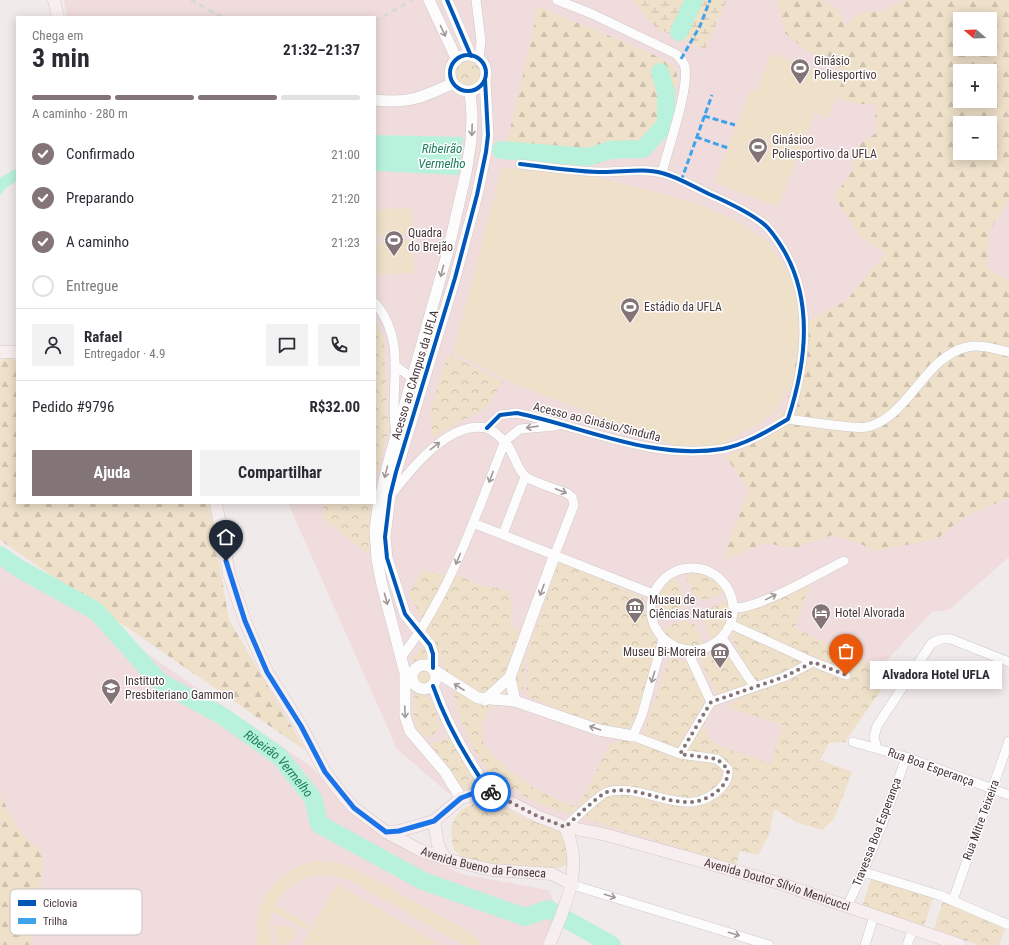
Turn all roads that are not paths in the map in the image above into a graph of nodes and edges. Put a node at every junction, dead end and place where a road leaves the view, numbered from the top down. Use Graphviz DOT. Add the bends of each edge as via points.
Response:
graph roads {
  1 [pos="54,0"];
  2 [pos="429,0"];
  3 [pos="447,0"];
  4 [pos="476,0"];
  5 [pos="557,0"];
  6 [pos="58,16"];
  7 [pos="475,58"];
  8 [pos="456,60"];
  9 [pos="485,79"];
  10 [pos="453,82"];
  11 [pos="470,91"];
  12 [pos="376,100"];
  13 [pos="520,164"];
  14 [pos="662,173"];
  15 [pos="376,304"];
  16 [pos="0,352"];
  17 [pos="16,352"];
  18 [pos="1009,352"];
  19 [pos="396,366"];
  20 [pos="413,379"];
  21 [pos="788,419"];
  22 [pos="562,426"];
  23 [pos="487,428"];
  24 [pos="396,434"];
  25 [pos="505,441"];
  26 [pos="525,477"];
  27 [pos="390,496"];
  28 [pos="216,504"];
  29 [pos="473,523"];
  30 [pos="503,534"];
  31 [pos="555,554"];
  32 [pos="844,561"];
  33 [pos="653,594"];
  34 [pos="734,608"];
  35 [pos="730,624"];
  36 [pos="419,631"];
  37 [pos="722,638"];
  38 [pos="663,639"];
  39 [pos="687,650"];
  40 [pos="402,656"];
  41 [pos="813,662"];
  42 [pos="1009,662"];
  43 [pos="434,669"];
  44 [pos="408,674"];
  45 [pos="846,675"];
  46 [pos="510,677"];
  47 [pos="433,686"];
  48 [pos="754,686"];
  49 [pos="485,700"];
  50 [pos="515,701"];
  51 [pos="711,702"];
  52 [pos="633,736"];
  53 [pos="1009,741"];
  54 [pos="853,742"];
  55 [pos="877,748"];
  56 [pos="680,754"];
  57 [pos="906,757"];
  58 [pos="993,790"];
  59 [pos="489,791"];
  60 [pos="1009,795"];
  61 [pos="461,798"];
  62 [pos="434,821"];
  63 [pos="565,827"];
  64 [pos="386,832"];
  65 [pos="593,832"];
  66 [pos="573,846"];
  67 [pos="445,859"];
  68 [pos="573,863"];
  69 [pos="864,872"];
  70 [pos="552,874"];
  71 [pos="573,885"];
  72 [pos="953,900"];
  73 [pos="847,906"];
  74 [pos="874,916"];
  75 [pos="1009,925"];
  76 [pos="913,929"];
  77 [pos="550,944"];
  78 [pos="769,945"];
  79 [pos="865,945"];
  80 [pos="907,945"];
  81 [pos="960,945"];
  1 -- 6 [label="main road"];
  2 -- 8 [label="street, one-way"];
  3 -- 7 [label="street"];
  4 -- 7 [label="street" via="481,41"];
  5 -- 14 [label="street" via="676,54 685,65 684,88"];
  7 -- 8 [label="street"];
  7 -- 9 [label="street, Acesso ao CAmpus da UFLA" via="485,68"];
  8 -- 10 [label="street" via="451,71"];
  9 -- 11 [label="street" via="480,87"];
  9 -- 27 [label="street, Acesso ao CAmpus da UFLA" via="488,135 477,196"];
  10 -- 11 [label="street" via="460,89"];
  10 -- 12 [label="street" via="416,99 396,102"];
  11 -- 20 [label="street, Acesso ao CAmpus da UFLA, one-way" via="471,141 466,173 448,251"];
  13 -- 14 [label="street" via="583,171"];
  14 -- 21 [label="street" via="724,201 765,224 789,258 802,302 804,344 796,395"];
  15 -- 19 [label="street" via="392,332"];
  16 -- 17 [label="main road"];
  18 -- 21 [label="street" via="981,346 967,346 954,352 926,375 904,402 885,419 866,428"];
  19 -- 20 [label="street"];
  19 -- 24 [label="street"];
  20 -- 24 [label="street, Acesso ao CAmpus da UFLA"];
  21 -- 22 [label="street, Acesso ao Ginásio/Sindufla" via="738,444 722,449 679,451 640,445"];
  22 -- 23 [label="street, Acesso ao Ginásio/Sindufla" via="534,417 507,413 500,414"];
  22 -- 25 [label="street, one-way" via="520,429"];
  23 -- 25 [label="street"];
  27 -- 23 [label="street, one-way" via="420,460 440,442 472,428"];
  24 -- 40 [label="street, Acesso ao CAmpus da UFLA, one-way" via="375,530 382,585"];
  25 -- 26 [label="street"];
  25 -- 29 [label="street, one-way"];
  26 -- 30 [label="street"];
  26 -- 31 [label="street, one-way" via="572,497 574,505"];
  27 -- 36 [label="street, Acesso ao CAmpus da UFLA" via="385,537 387,558 405,614"];
  28 -- 64 [label="main road, Avenida Bueno da Fonseca" via="229,574 245,621 267,672 301,726 325,772 354,808"];
  29 -- 30 [label="street"];
  29 -- 36 [label="street, one-way" via="444,588"];
  30 -- 31 [label="street"];
  31 -- 33 [label="street"];
  31 -- 46 [label="street, one-way"];
  34 -- 32 [label="street, one-way" via="758,603"];
  33 -- 34 [label="street" via="662,580 675,570 691,567 707,570 721,578 730,592"];
  33 -- 38 [label="street" via="650,610 652,620"];
  34 -- 35 [label="street"];
  35 -- 37 [label="street"];
  35 -- 41 [label="street"];
  36 -- 40 [label="street"];
  36 -- 43 [label="street, Acesso ao CAmpus da UFLA" via="430,645"];
  37 -- 39 [label="street" via="709,647"];
  37 -- 48 [label="street"];
  38 -- 39 [label="street" via="677,648"];
  38 -- 52 [label="street, one-way" via="651,685"];
  39 -- 51 [label="street"];
  40 -- 44 [label="street, Acesso ao CAmpus da UFLA"];
  41 -- 45 [label="street"];
  41 -- 48 [label="street" via="789,675"];
  42 -- 55 [label="street" via="951,639 935,641 876,726 874,737"];
  43 -- 44 [label="street" via="424,664"];
  43 -- 47 [label="street" via="436,681"];
  49 -- 43 [label="street, one-way" via="470,695"];
  44 -- 47 [label="street" via="416,687 428,689"];
  44 -- 61 [label="street, Acesso ao CAmpus da UFLA, one-way" via="405,716 410,731 445,772"];
  46 -- 49 [label="street"];
  46 -- 50 [label="street"];
  47 -- 59 [label="street" via="454,733"];
  48 -- 51 [label="street"];
  49 -- 50 [label="street"];
  52 -- 50 [label="street, one-way" via="599,730"];
  51 -- 56 [label="street"];
  52 -- 56 [label="street"];
  53 -- 58 [label="street, Rua Mitre Teixeira"];
  54 -- 55 [label="street, Rua Boa Esperança"];
  55 -- 57 [label="street, Rua Boa Esperança"];
  56 -- 63 [label="street" via="717,759 728,769 726,783 708,797 687,803 626,790 606,792"];
  57 -- 58 [label="street, Rua Boa Esperança"];
  57 -- 69 [label="street, Travessa Boa Esperança"];
  58 -- 60 [label="street, Rua Boa Esperança"];
  58 -- 72 [label="street, Rua Mitre Teixeira"];
  59 -- 61 [label="main road, Avenida Bueno da Fonseca"];
  59 -- 63 [label="main road, Avenida Doutor Sílvio Menicucci" via="537,816"];
  61 -- 62 [label="main road, Avenida Bueno da Fonseca"];
  62 -- 64 [label="main road, Avenida Bueno da Fonseca"];
  62 -- 67 [label="main road" via="438,845"];
  63 -- 65 [label="main road, Avenida Doutor Sílvio Menicucci"];
  63 -- 66 [label="main road"];
  64 -- 67 [label="main road, Avenida Bueno da Fonseca" via="420,850"];
  65 -- 66 [label="main road"];
  65 -- 73 [label="main road, Avenida Doutor Sílvio Menicucci" via="779,884"];
  66 -- 68 [label="main road"];
  67 -- 70 [label="main road, Avenida Bueno da Fonseca" via="492,870"];
  68 -- 70 [label="main road"];
  68 -- 71 [label="main road"];
  69 -- 72 [label="street"];
  69 -- 73 [label="street, Travessa Boa Esperança"];
  70 -- 71 [label="main road, Avenida Bueno da Fonseca"];
  71 -- 77 [label="main road"];
  71 -- 78 [label="street, one-way"];
  72 -- 75 [label="street"];
  73 -- 74 [label="main road, Avenida Doutor Sílvio Menicucci"];
  74 -- 76 [label="main road, Avenida Doutor Sílvio Menicucci"];
  74 -- 79 [label="street"];
  76 -- 80 [label="street"];
  76 -- 81 [label="main road, Avenida Doutor Sílvio Menicucci"];
}
